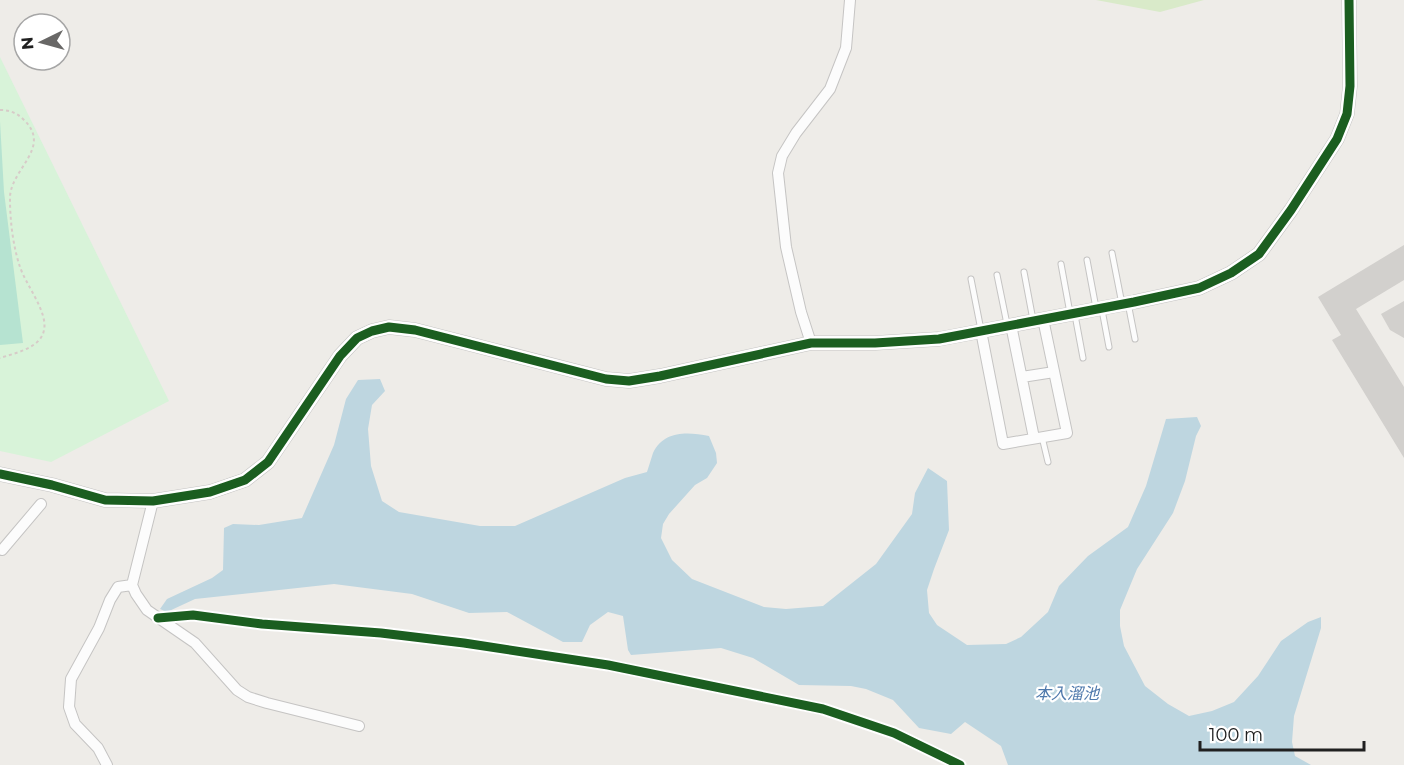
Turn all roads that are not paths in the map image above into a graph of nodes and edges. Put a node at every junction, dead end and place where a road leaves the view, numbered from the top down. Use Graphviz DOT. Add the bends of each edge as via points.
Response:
graph roads {
  1 [pos="850,0"];
  2 [pos="1348,0"];
  3 [pos="1112,253"];
  4 [pos="1087,260"];
  5 [pos="1061,264"];
  6 [pos="1024,272"];
  7 [pos="997,275"];
  8 [pos="971,279"];
  9 [pos="1125,304"];
  10 [pos="1099,309"];
  11 [pos="1072,314"];
  12 [pos="1038,320"];
  13 [pos="1009,326"];
  14 [pos="981,331"];
  15 [pos="1135,339"];
  16 [pos="811,343"];
  17 [pos="1109,347"];
  18 [pos="1083,358"];
  19 [pos="1054,372"];
  20 [pos="1022,377"];
  21 [pos="1038,438"];
  22 [pos="1047,462"];
  23 [pos="0,474"];
  24 [pos="153,501"];
  25 [pos="41,504"];
  26 [pos="1,551"];
  27 [pos="132,585"];
  28 [pos="158,618"];
  29 [pos="359,726"];
  30 [pos="107,765"];
  31 [pos="960,765"];
  1 -- 16 [label="street" via="846,48 830,89 796,133 782,156 778,173 786,247"];
  2 -- 9 [label="street" via="1347,114 1337,139 1259,254 1199,288"];
  3 -- 9 [label="lane"];
  4 -- 10 [label="lane"];
  5 -- 11 [label="lane"];
  6 -- 12 [label="lane"];
  7 -- 13 [label="lane"];
  8 -- 14 [label="lane"];
  9 -- 10 [label="street"];
  9 -- 15 [label="lane"];
  10 -- 11 [label="street"];
  10 -- 17 [label="lane"];
  11 -- 12 [label="street"];
  11 -- 18 [label="lane"];
  12 -- 13 [label="street"];
  12 -- 19 [label="street"];
  13 -- 14 [label="street"];
  13 -- 20 [label="street"];
  14 -- 16 [label="street" via="939,339"];
  14 -- 21 [label="street" via="1003,444"];
  16 -- 24 [label="street" via="629,381 606,380 415,330 380,329 357,338 340,356 268,462 245,480 210,492"];
  19 -- 20 [label="street"];
  19 -- 21 [label="street" via="1067,433"];
  20 -- 21 [label="street"];
  21 -- 22 [label="lane"];
  23 -- 24 [label="street" via="105,500"];
  24 -- 27 [label="street"];
  25 -- 26 [label="street"];
  27 -- 28 [label="street" via="147,610"];
  27 -- 30 [label="street" via="118,587 71,679 69,707 75,724 98,748"];
  28 -- 29 [label="street" via="195,643 237,690 249,697"];
  28 -- 31 [label="street" via="193,615 381,633 608,665 823,709 894,733"];
}
